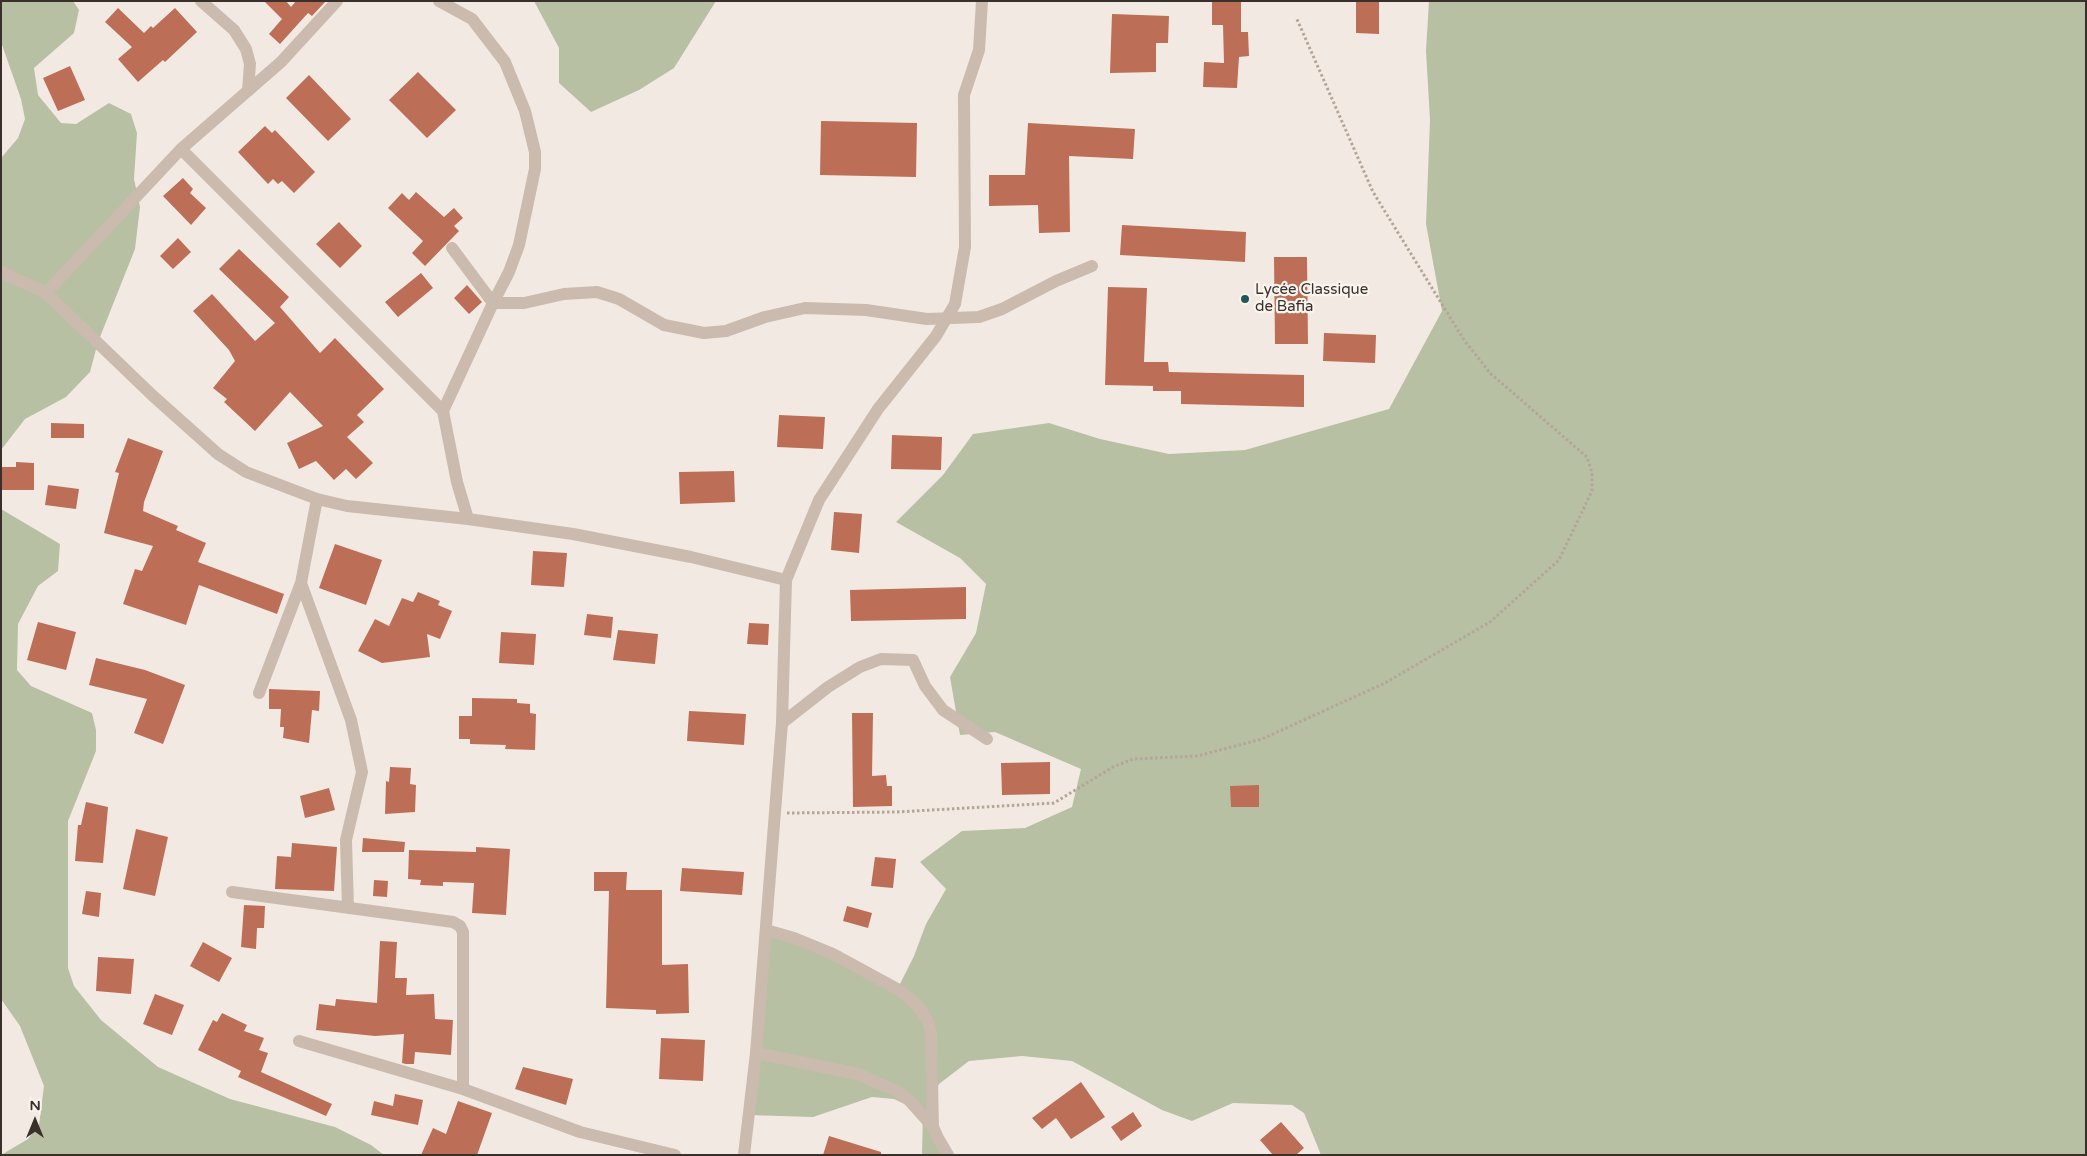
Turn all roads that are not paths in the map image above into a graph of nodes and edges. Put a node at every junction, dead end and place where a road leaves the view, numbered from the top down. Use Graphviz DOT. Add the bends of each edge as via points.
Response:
graph roads {
  1 [pos="201,1"];
  2 [pos="337,1"];
  3 [pos="439,1"];
  4 [pos="458,1"];
  5 [pos="982,1"];
  6 [pos="472,19"];
  7 [pos="248,91"];
  8 [pos="181,149"];
  9 [pos="452,248"];
  10 [pos="1092,266"];
  11 [pos="1,272"];
  12 [pos="46,293"];
  13 [pos="492,303"];
  14 [pos="946,320"];
  15 [pos="443,411"];
  16 [pos="317,499"];
  17 [pos="468,519"];
  18 [pos="786,580"];
  19 [pos="301,583"];
  20 [pos="259,693"];
  21 [pos="782,724"];
  22 [pos="987,739"];
  23 [pos="232,892"];
  24 [pos="348,908"];
  25 [pos="766,930"];
  26 [pos="299,1041"];
  27 [pos="756,1053"];
  28 [pos="462,1089"];
  29 [pos="933,1127"];
  30 [pos="675,1155"];
  31 [pos="744,1155"];
  32 [pos="948,1155"];
  1 -- 7 [label="street" via="234,30 246,49 250,64"];
  2 -- 7 [label="street" via="281,62"];
  3 -- 6 [label="street"];
  4 -- 6 [label="street"];
  5 -- 14 [label="street" via="980,50 964,96 966,247 955,304"];
  6 -- 13 [label="street" via="493,44 514,79 535,152 535,169 519,245"];
  7 -- 8 [label="street"];
  8 -- 12 [label="street"];
  8 -- 15 [label="street"];
  9 -- 13 [label="street"];
  10 -- 14 [label="street" via="1002,310 979,317"];
  11 -- 12 [label="street"];
  12 -- 16 [label="street" via="218,454 246,472"];
  13 -- 14 [label="street" via="524,303 564,294 597,292 619,299 664,325 704,333 726,331 764,317 805,308 866,310"];
  13 -- 15 [label="street"];
  14 -- 18 [label="street" via="883,402 818,500"];
  15 -- 17 [label="street"];
  16 -- 17 [label="street" via="347,506"];
  16 -- 19 [label="street"];
  17 -- 18 [label="street" via="573,534"];
  18 -- 21 [label="street"];
  19 -- 20 [label="street"];
  19 -- 24 [label="street" via="351,720 362,772 346,840"];
  21 -- 22 [label="street" via="828,687 860,667 881,659 913,660 943,710"];
  21 -- 25 [label="street"];
  23 -- 24 [label="street"];
  24 -- 28 [label="street" via="453,922 460,926 463,932"];
  25 -- 27 [label="street"];
  25 -- 29 [label="street" via="833,954 899,990 917,1005 928,1021 931,1035"];
  26 -- 28 [label="street"];
  27 -- 29 [label="street" via="858,1074 907,1098"];
  27 -- 31 [label="street"];
  28 -- 30 [label="street" via="580,1132"];
  29 -- 32 [label="street"];
}
